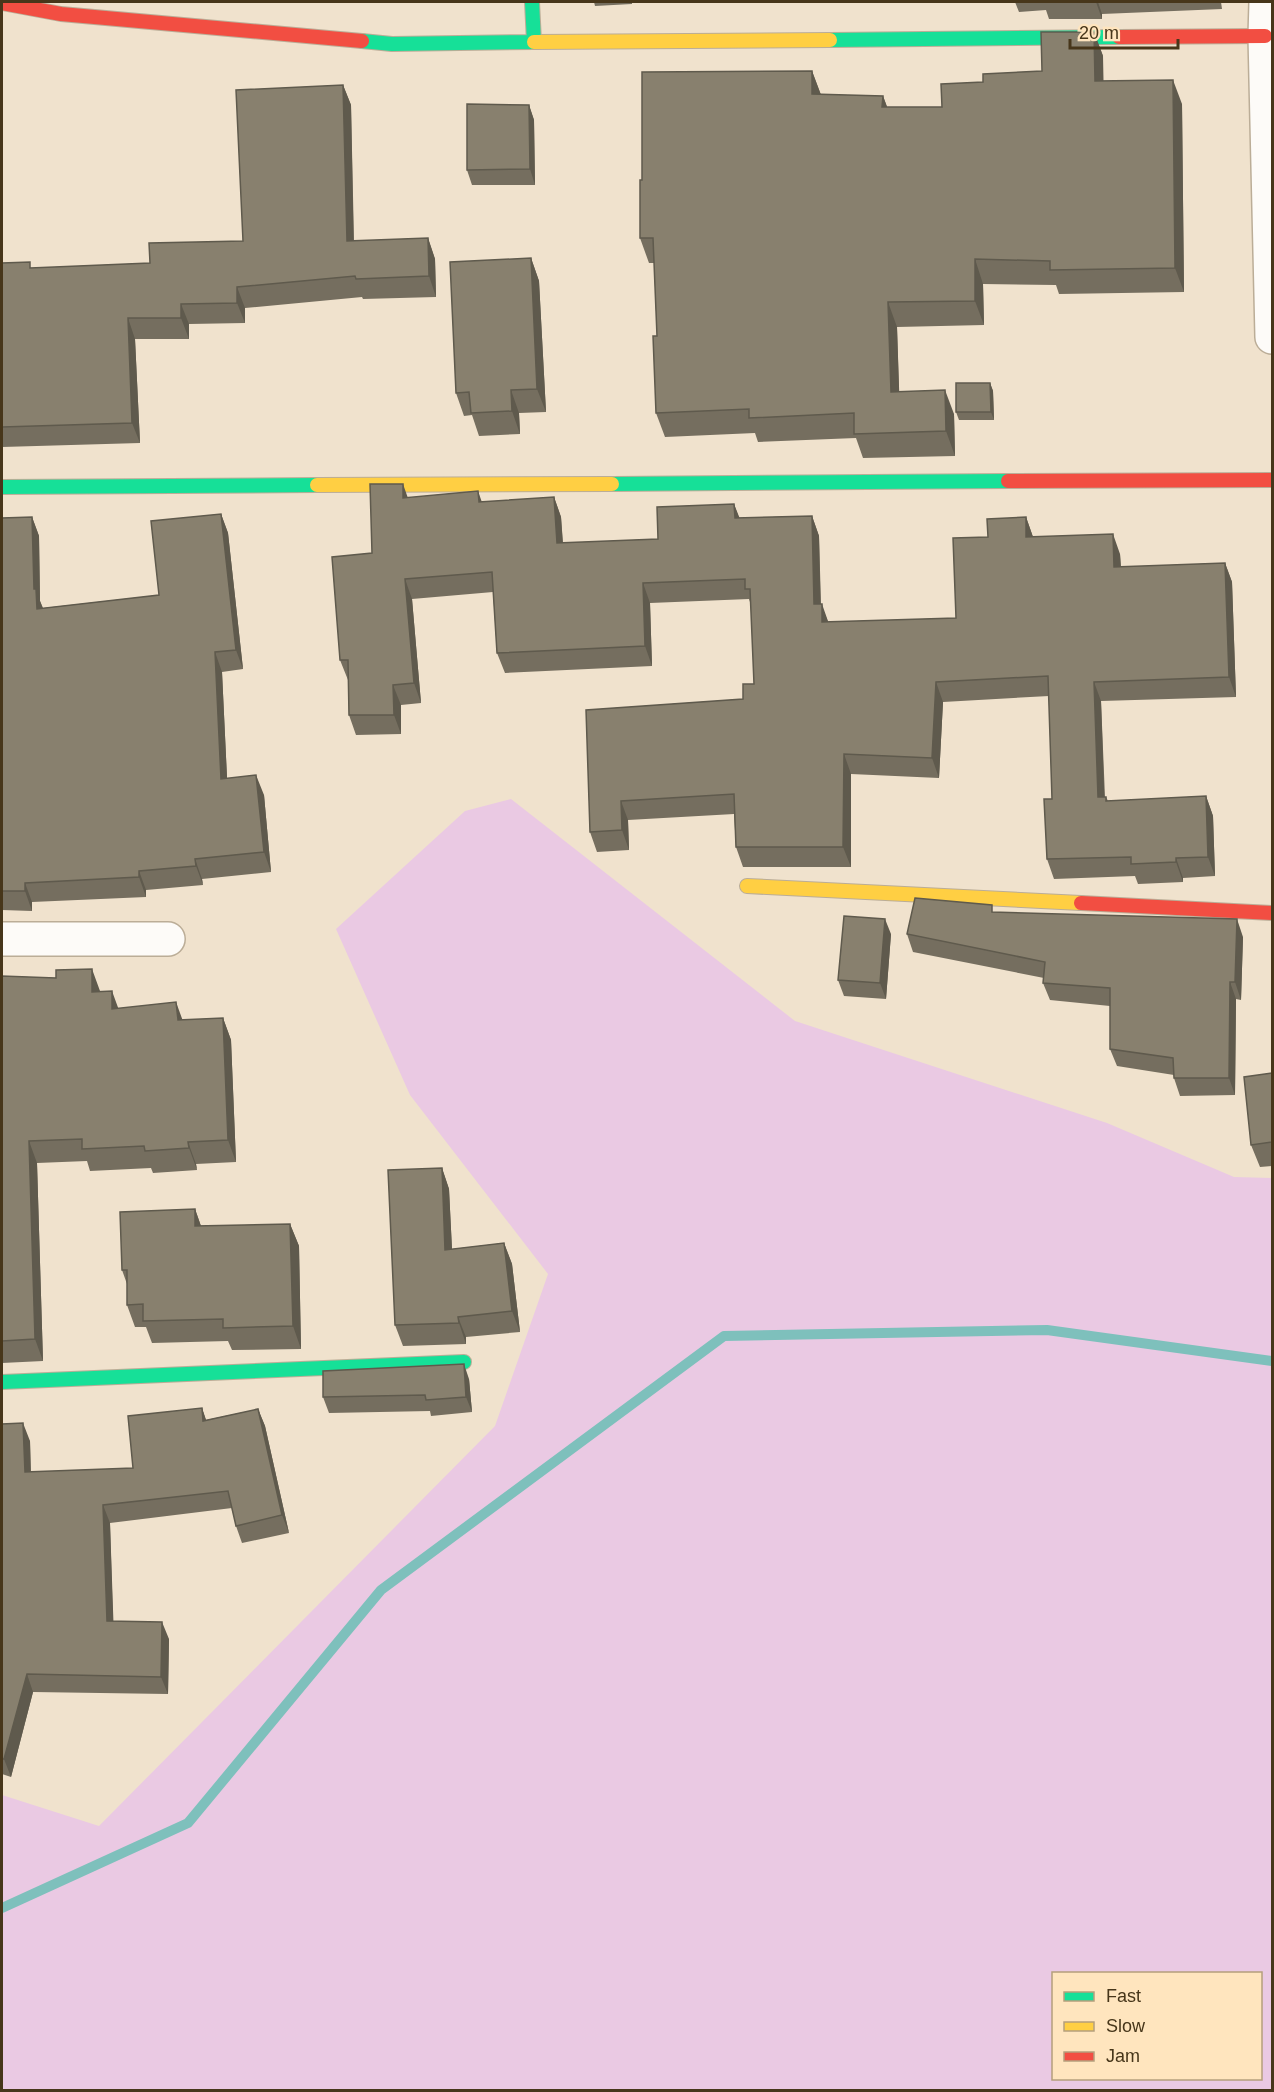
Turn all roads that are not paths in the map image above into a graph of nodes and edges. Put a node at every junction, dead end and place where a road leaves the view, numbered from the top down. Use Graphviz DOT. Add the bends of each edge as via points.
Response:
graph roads {
  1 [pos="532,2"];
  2 [pos="1266,2"];
  3 [pos="2,3"];
  4 [pos="62,8"];
  5 [pos="1265,36"];
  6 [pos="534,42"];
  7 [pos="1272,337"];
  8 [pos="1272,480"];
  9 [pos="2,487"];
  10 [pos="747,886"];
  11 [pos="1272,914"];
  12 [pos="2,939"];
  13 [pos="168,939"];
  14 [pos="464,1362"];
  15 [pos="2,1382"];
  1 -- 6 [label="street"];
  2 -- 5 [label="street"];
  3 -- 4 [label="street"];
  4 -- 6 [label="street" via="392,44"];
  5 -- 6 [label="street"];
  5 -- 7 [label="street"];
  8 -- 9 [label="street"];
  10 -- 11 [label="street"];
  12 -- 13 [label="street"];
  14 -- 15 [label="street"];
}
